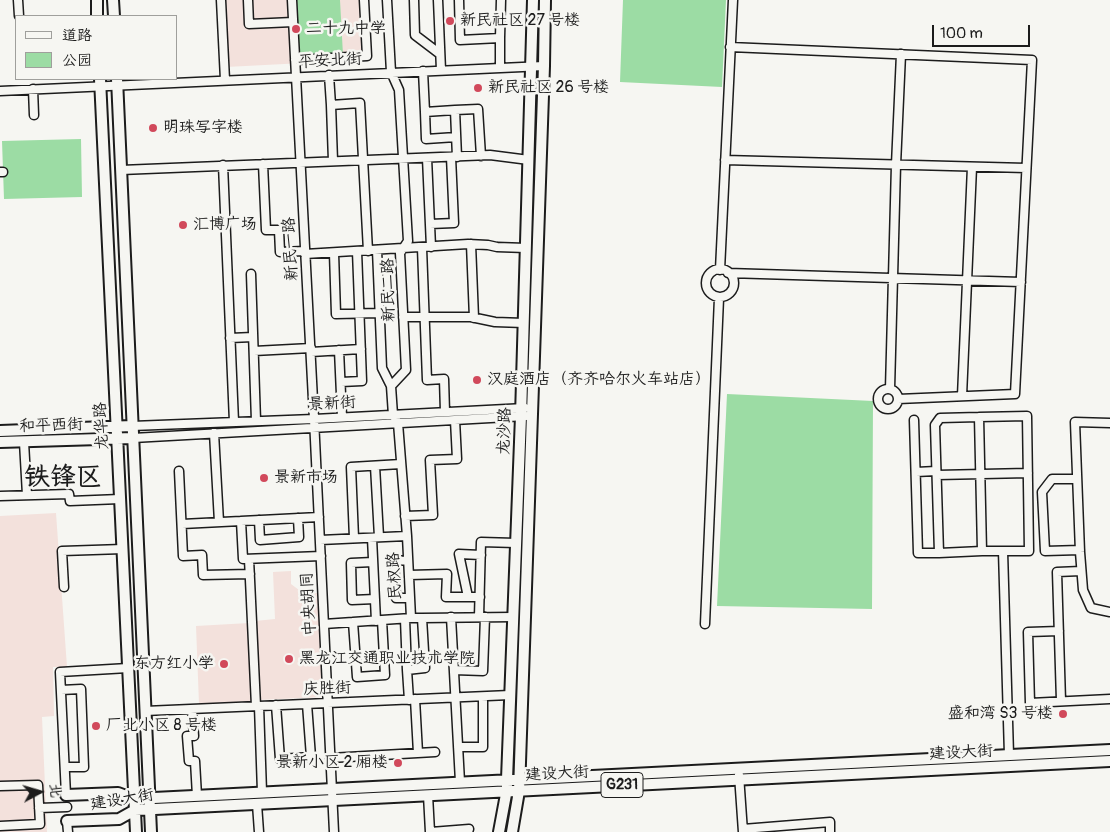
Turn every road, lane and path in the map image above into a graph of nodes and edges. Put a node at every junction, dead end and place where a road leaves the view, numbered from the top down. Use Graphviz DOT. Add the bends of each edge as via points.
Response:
graph roads {
  1 [pos="18,0"];
  2 [pos="97,0"];
  3 [pos="113,0"];
  4 [pos="221,0"];
  5 [pos="248,0"];
  6 [pos="292,0"];
  7 [pos="364,0"];
  8 [pos="387,0"];
  9 [pos="414,0"];
  10 [pos="438,0"];
  11 [pos="459,0"];
  12 [pos="501,0"];
  13 [pos="533,0"];
  14 [pos="545,0"];
  15 [pos="732,0"];
  16 [pos="19,15"];
  17 [pos="97,15"];
  18 [pos="114,15"];
  19 [pos="293,22"];
  20 [pos="500,38"];
  21 [pos="730,47"];
  22 [pos="440,54"];
  23 [pos="901,54"];
  24 [pos="295,60"];
  25 [pos="531,66"];
  26 [pos="544,66"];
  27 [pos="500,67"];
  28 [pos="441,70"];
  29 [pos="423,71"];
  30 [pos="391,72"];
  31 [pos="329,75"];
  32 [pos="296,77"];
  33 [pos="225,80"];
  34 [pos="100,82"];
  35 [pos="117,82"];
  36 [pos="33,89"];
  37 [pos="0,91"];
  38 [pos="331,105"];
  39 [pos="455,110"];
  40 [pos="425,112"];
  41 [pos="34,116"];
  42 [pos="456,137"];
  43 [pos="481,156"];
  44 [pos="454,157"];
  45 [pos="427,158"];
  46 [pos="403,159"];
  47 [pos="363,160"];
  48 [pos="528,160"];
  49 [pos="725,160"];
  50 [pos="333,161"];
  51 [pos="300,162"];
  52 [pos="263,164"];
  53 [pos="223,165"];
  54 [pos="896,165"];
  55 [pos="972,167"];
  56 [pos="1026,168"];
  57 [pos="121,170"];
  58 [pos="430,224"];
  59 [pos="471,244"];
  60 [pos="431,247"];
  61 [pos="422,248"];
  62 [pos="526,248"];
  63 [pos="403,249"];
  64 [pos="377,250"];
  65 [pos="357,251"];
  66 [pos="368,251"];
  67 [pos="305,252"];
  68 [pos="334,253"];
  69 [pos="720,270"];
  70 [pos="728,272"];
  71 [pos="251,274"];
  72 [pos="893,278"];
  73 [pos="967,280"];
  74 [pos="1021,282"];
  75 [pos="719,298"];
  76 [pos="379,312"];
  77 [pos="359,314"];
  78 [pos="403,317"];
  79 [pos="424,317"];
  80 [pos="474,318"];
  81 [pos="524,323"];
  82 [pos="253,337"];
  83 [pos="230,338"];
  84 [pos="361,349"];
  85 [pos="311,350"];
  86 [pos="340,350"];
  87 [pos="254,351"];
  88 [pos="340,382"];
  89 [pos="392,386"];
  90 [pos="890,389"];
  91 [pos="962,396"];
  92 [pos="898,399"];
  93 [pos="445,412"];
  94 [pos="521,412"];
  95 [pos="532,412"];
  96 [pos="393,415"];
  97 [pos="342,417"];
  98 [pos="979,417"];
  99 [pos="314,419"];
  100 [pos="455,420"];
  101 [pos="914,420"];
  102 [pos="256,421"];
  103 [pos="234,422"];
  104 [pos="398,423"];
  105 [pos="1110,423"];
  106 [pos="132,426"];
  107 [pos="117,427"];
  108 [pos="315,428"];
  109 [pos="0,431"];
  110 [pos="214,433"];
  111 [pos="133,438"];
  112 [pos="117,439"];
  113 [pos="0,442"];
  114 [pos="24,442"];
  115 [pos="401,464"];
  116 [pos="375,466"];
  117 [pos="179,471"];
  118 [pos="916,472"];
  119 [pos="937,473"];
  120 [pos="1028,473"];
  121 [pos="980,474"];
  122 [pos="1077,479"];
  123 [pos="26,495"];
  124 [pos="0,496"];
  125 [pos="120,499"];
  126 [pos="405,516"];
  127 [pos="319,517"];
  128 [pos="298,518"];
  129 [pos="259,520"];
  130 [pos="241,521"];
  131 [pos="219,522"];
  132 [pos="182,524"];
  133 [pos="407,536"];
  134 [pos="375,537"];
  135 [pos="354,538"];
  136 [pos="320,540"];
  137 [pos="516,543"];
  138 [pos="123,549"];
  139 [pos="1080,550"];
  140 [pos="1003,551"];
  141 [pos="982,552"];
  142 [pos="939,553"];
  143 [pos="481,555"];
  144 [pos="320,556"];
  145 [pos="250,559"];
  146 [pos="408,560"];
  147 [pos="373,562"];
  148 [pos="1082,571"];
  149 [pos="250,574"];
  150 [pos="409,575"];
  151 [pos="64,587"];
  152 [pos="468,597"];
  153 [pos="480,597"];
  154 [pos="410,598"];
  155 [pos="375,599"];
  156 [pos="1110,612"];
  157 [pos="451,617"];
  158 [pos="482,617"];
  159 [pos="513,617"];
  160 [pos="408,618"];
  161 [pos="422,618"];
  162 [pos="379,621"];
  163 [pos="354,622"];
  164 [pos="324,624"];
  165 [pos="704,624"];
  166 [pos="1059,631"];
  167 [pos="128,668"];
  168 [pos="407,670"];
  169 [pos="454,670"];
  170 [pos="61,690"];
  171 [pos="510,696"];
  172 [pos="483,697"];
  173 [pos="455,698"];
  174 [pos="412,700"];
  175 [pos="1110,700"];
  176 [pos="1060,701"];
  177 [pos="327,703"];
  178 [pos="308,704"];
  179 [pos="276,705"];
  180 [pos="257,706"];
  181 [pos="192,709"];
  182 [pos="146,711"];
  183 [pos="458,747"];
  184 [pos="1110,750"];
  185 [pos="435,752"];
  186 [pos="418,753"];
  187 [pos="1009,755"];
  188 [pos="330,758"];
  189 [pos="1110,761"];
  190 [pos="65,767"];
  191 [pos="738,768"];
  192 [pos="520,779"];
  193 [pos="739,779"];
  194 [pos="507,780"];
  195 [pos="460,782"];
  196 [pos="0,786"];
  197 [pos="331,789"];
  198 [pos="506,791"];
  199 [pos="519,791"];
  200 [pos="262,792"];
  201 [pos="66,795"];
  202 [pos="428,795"];
  203 [pos="198,796"];
  204 [pos="149,798"];
  205 [pos="134,799"];
  206 [pos="332,800"];
  207 [pos="258,804"];
  208 [pos="39,808"];
  209 [pos="67,808"];
  210 [pos="150,809"];
  211 [pos="135,810"];
  212 [pos="67,821"];
  213 [pos="0,826"];
  214 [pos="743,830"];
  215 [pos="68,832"];
  216 [pos="136,832"];
  217 [pos="151,832"];
  218 [pos="259,832"];
  219 [pos="334,832"];
  220 [pos="431,832"];
  221 [pos="468,832"];
  222 [pos="499,832"];
  223 [pos="512,832"];
  224 [pos="830,832"];
  1 -- 16 [label="street"];
  2 -- 17 [label="main road"];
  3 -- 18 [label="main road"];
  4 -- 33 [label="street"];
  5 -- 19 [label="street" via="249,24"];
  6 -- 19 [label="street, 新民一路"];
  7 -- 24 [label="street" via="367,56"];
  8 -- 30 [label="street, 新民二路"];
  9 -- 22 [label="street" via="415,35"];
  10 -- 22 [label="street"];
  11 -- 20 [label="street" via="460,40"];
  12 -- 20 [label="street"];
  13 -- 25 [label="main road, 龙沙路"];
  14 -- 26 [label="main road, 龙沙路"];
  15 -- 21 [label="street"];
  19 -- 24 [label="street, 新民一路"];
  20 -- 27 [label="street"];
  21 -- 23 [label="street"];
  21 -- 49 [label="street"];
  22 -- 28 [label="street"];
  23 -- 54 [label="street"];
  23 -- 56 [label="street" via="1032,60"];
  24 -- 32 [label="street, 新民一路"];
  25 -- 26 [label="street, 平安北街"];
  25 -- 27 [label="street, 平安北街"];
  25 -- 48 [label="main road, 龙沙路"];
  26 -- 95 [label="main road, 龙沙路"];
  27 -- 28 [label="street, 平安北街"];
  28 -- 29 [label="street, 平安北街"];
  29 -- 30 [label="street, 平安北街"];
  29 -- 40 [label="street"];
  30 -- 31 [label="street, 平安北街"];
  30 -- 46 [label="street, 新民二路" via="399,90"];
  31 -- 32 [label="street, 平安北街"];
  31 -- 38 [label="street"];
  32 -- 33 [label="street, 平安北街"];
  32 -- 51 [label="street, 新民一路"];
  33 -- 35 [label="street, 平安北街"];
  34 -- 35 [label="street, 平安北街"];
  34 -- 36 [label="street, 平安北街"];
  34 -- 107 [label="main road, 龙华路"];
  35 -- 57 [label="main road, 龙华路"];
  36 -- 37 [label="street, 平安北街"];
  36 -- 41 [label="street"];
  38 -- 47 [label="street" via="360,103"];
  38 -- 50 [label="street"];
  39 -- 40 [label="street"];
  39 -- 42 [label="street"];
  39 -- 43 [label="street" via="478,109"];
  40 -- 42 [label="street" via="426,139"];
  42 -- 44 [label="street"];
  43 -- 44 [label="street"];
  43 -- 48 [label="street"];
  44 -- 45 [label="street"];
  44 -- 58 [label="street" via="454,223"];
  45 -- 46 [label="street"];
  45 -- 58 [label="street"];
  46 -- 47 [label="street"];
  46 -- 63 [label="street, 新民二路" via="408,242"];
  47 -- 50 [label="street"];
  47 -- 66 [label="street"];
  48 -- 62 [label="main road, 龙沙路"];
  49 -- 54 [label="street"];
  49 -- 69 [label="street"];
  50 -- 51 [label="street"];
  51 -- 52 [label="street"];
  51 -- 67 [label="street, 新民一路"];
  52 -- 53 [label="street"];
  52 -- 67 [label="street" via="266,230 279,230 280,252"];
  53 -- 57 [label="street"];
  53 -- 83 [label="street"];
  54 -- 55 [label="street"];
  54 -- 72 [label="street"];
  55 -- 56 [label="street"];
  55 -- 73 [label="street"];
  56 -- 74 [label="street"];
  57 -- 106 [label="main road, 龙华路"];
  58 -- 60 [label="street"];
  59 -- 60 [label="street"];
  59 -- 62 [label="street"];
  59 -- 80 [label="street"];
  60 -- 61 [label="street"];
  61 -- 63 [label="street"];
  61 -- 79 [label="street"];
  62 -- 81 [label="main road, 龙沙路"];
  63 -- 64 [label="street"];
  63 -- 78 [label="street, 新民二路" via="400,253"];
  64 -- 66 [label="street"];
  64 -- 76 [label="street"];
  65 -- 66 [label="street"];
  65 -- 68 [label="street"];
  65 -- 77 [label="street"];
  67 -- 68 [label="street"];
  67 -- 85 [label="street, 新民一路"];
  68 -- 77 [label="street" via="336,314"];
  69 -- 70 [label="street"];
  69 -- 75 [label="street" via="711,272 706,284 709,292"];
  70 -- 72 [label="street"];
  70 -- 75 [label="street" via="734,281 732,290"];
  71 -- 82 [label="street"];
  72 -- 73 [label="street"];
  72 -- 90 [label="street"];
  73 -- 74 [label="street"];
  73 -- 91 [label="street"];
  74 -- 91 [label="street" via="1015,394"];
  75 -- 165 [label="street"];
  76 -- 77 [label="street"];
  76 -- 89 [label="street" via="382,368"];
  77 -- 84 [label="street"];
  78 -- 79 [label="street"];
  78 -- 89 [label="street, 新民二路" via="406,370"];
  79 -- 80 [label="street"];
  79 -- 93 [label="street" via="427,380 444,380"];
  80 -- 81 [label="street"];
  81 -- 94 [label="main road, 龙沙路"];
  82 -- 83 [label="street"];
  82 -- 87 [label="street"];
  83 -- 103 [label="street"];
  84 -- 86 [label="street"];
  84 -- 88 [label="street" via="362,381"];
  85 -- 86 [label="street"];
  85 -- 87 [label="street"];
  85 -- 99 [label="street, 新民一路"];
  86 -- 88 [label="street"];
  87 -- 102 [label="street"];
  88 -- 97 [label="street"];
  89 -- 96 [label="street"];
  90 -- 92 [label="street" via="896,392"];
  90 -- 92 [label="street" via="881,392 880,404 891,408"];
  91 -- 92 [label="street"];
  93 -- 94 [label="street, 景新街"];
  93 -- 96 [label="street, 景新街"];
  94 -- 95 [label="street, 景新街"];
  94 -- 100 [label="street, 景新街"];
  94 -- 137 [label="main road, 龙沙路"];
  95 -- 192 [label="main road, 龙沙路"];
  96 -- 97 [label="street, 景新街"];
  96 -- 104 [label="street"];
  97 -- 99 [label="street, 景新街"];
  98 -- 119 [label="street" via="940,418 935,425"];
  98 -- 120 [label="street" via="1027,416"];
  98 -- 121 [label="street"];
  99 -- 102 [label="street, 景新街"];
  99 -- 108 [label="street, 中央胡同"];
  100 -- 104 [label="street, 景新街"];
  100 -- 126 [label="street" via="457,459 430,460 433,515"];
  101 -- 118 [label="street"];
  102 -- 103 [label="street, 景新街"];
  103 -- 106 [label="street, 景新街"];
  104 -- 108 [label="street, 景新街"];
  104 -- 115 [label="street, 民权路"];
  105 -- 122 [label="street" via="1075,422"];
  106 -- 107 [label="main road, 和平西街"];
  106 -- 111 [label="main road, 龙华路"];
  107 -- 109 [label="main road, 和平西街"];
  107 -- 112 [label="main road, 龙华路"];
  108 -- 110 [label="street, 景新街"];
  108 -- 127 [label="street, 中央胡同"];
  110 -- 111 [label="street, 景新街"];
  110 -- 131 [label="street"];
  111 -- 112 [label="main road, 和平西街"];
  111 -- 182 [label="main road, 龙华路"];
  112 -- 114 [label="main road, 和平西街"];
  112 -- 125 [label="main road, 龙华路"];
  113 -- 114 [label="main road, 和平西街"];
  114 -- 123 [label="street"];
  115 -- 116 [label="street"];
  115 -- 126 [label="street, 民权路"];
  116 -- 134 [label="street"];
  116 -- 135 [label="street" via="351,467"];
  117 -- 132 [label="street"];
  118 -- 119 [label="street"];
  118 -- 142 [label="street" via="918,553"];
  119 -- 121 [label="street"];
  119 -- 142 [label="street"];
  120 -- 121 [label="street"];
  120 -- 140 [label="street" via="1029,550"];
  121 -- 141 [label="street"];
  122 -- 139 [label="street"];
  122 -- 139 [label="street" via="1052,479 1042,492 1045,551"];
  123 -- 124 [label="street"];
  123 -- 125 [label="street" via="69,494 70,500"];
  125 -- 138 [label="main road, 龙华路"];
  126 -- 133 [label="street, 民权路"];
  127 -- 128 [label="street"];
  127 -- 136 [label="street, 中央胡同"];
  128 -- 129 [label="street"];
  128 -- 129 [label="street" via="299,538 260,540"];
  129 -- 130 [label="street"];
  130 -- 131 [label="street"];
  130 -- 145 [label="street" via="243,559"];
  131 -- 132 [label="street"];
  132 -- 149 [label="street" via="183,556 202,555 203,575"];
  133 -- 134 [label="street"];
  133 -- 146 [label="street, 民权路"];
  134 -- 135 [label="street"];
  134 -- 147 [label="street"];
  135 -- 136 [label="street"];
  136 -- 144 [label="street, 中央胡同"];
  137 -- 143 [label="street" via="481,542"];
  137 -- 159 [label="main road, 龙沙路"];
  138 -- 151 [label="street" via="62,551"];
  138 -- 167 [label="main road, 龙华路"];
  139 -- 148 [label="street"];
  140 -- 141 [label="street"];
  140 -- 187 [label="street"];
  141 -- 142 [label="street"];
  143 -- 152 [label="street" via="459,554"];
  143 -- 153 [label="street"];
  144 -- 145 [label="street"];
  144 -- 164 [label="street, 中央胡同"];
  145 -- 149 [label="street"];
  146 -- 150 [label="street, 民权路"];
  146 -- 154 [label="street" via="394,561 396,598"];
  147 -- 155 [label="street"];
  147 -- 155 [label="street" via="351,563 352,600"];
  148 -- 156 [label="street" via="1083,590 1091,608"];
  148 -- 166 [label="street" via="1057,572"];
  149 -- 180 [label="street"];
  150 -- 152 [label="street" via="446,574 446,597"];
  150 -- 154 [label="street, 民权路"];
  152 -- 153 [label="street"];
  153 -- 158 [label="street"];
  154 -- 160 [label="street, 民权路"];
  155 -- 162 [label="street"];
  157 -- 158 [label="street, 民权路"];
  157 -- 161 [label="street, 民权路"];
  157 -- 169 [label="street"];
  158 -- 159 [label="street, 民权路"];
  158 -- 169 [label="street" via="483,672"];
  159 -- 171 [label="main road, 龙沙路"];
  160 -- 161 [label="street, 民权路"];
  160 -- 162 [label="street"];
  160 -- 168 [label="street"];
  161 -- 168 [label="street" via="425,668"];
  162 -- 163 [label="street"];
  162 -- 163 [label="street" via="385,675 357,677"];
  163 -- 164 [label="street"];
  164 -- 177 [label="street, 中央胡同"];
  166 -- 176 [label="street"];
  166 -- 176 [label="street" via="1028,632 1030,703"];
  167 -- 170 [label="street" via="60,672"];
  167 -- 205 [label="main road, 龙华路"];
  168 -- 174 [label="street"];
  169 -- 173 [label="street"];
  170 -- 190 [label="street"];
  170 -- 190 [label="street" via="81,689 84,766"];
  171 -- 172 [label="street, 庆胜街"];
  171 -- 194 [label="main road, 龙沙路"];
  172 -- 173 [label="street, 庆胜街"];
  172 -- 183 [label="street" via="483,747"];
  173 -- 174 [label="street, 庆胜街"];
  173 -- 183 [label="street"];
  174 -- 177 [label="street, 庆胜街"];
  174 -- 186 [label="street"];
  175 -- 176 [label="street"];
  177 -- 178 [label="street, 庆胜街"];
  177 -- 188 [label="street, 中央胡同"];
  178 -- 179 [label="street, 庆胜街"];
  178 -- 179 [label="street" via="311,758 280,759"];
  179 -- 180 [label="street, 庆胜街"];
  180 -- 181 [label="street, 庆胜街"];
  180 -- 200 [label="street"];
  181 -- 182 [label="street, 庆胜街"];
  181 -- 203 [label="street" via="194,736 188,736 188,753 189,761 195,760"];
  182 -- 204 [label="main road, 龙华路"];
  183 -- 195 [label="street"];
  184 -- 187 [label="main road, 建设大街 / G231"];
  185 -- 186 [label="street"];
  186 -- 188 [label="street"];
  187 -- 191 [label="main road, 建设大街 / G231"];
  188 -- 197 [label="street, 中央胡同"];
  189 -- 193 [label="main road, 建设大街 / G231"];
  190 -- 201 [label="street"];
  191 -- 192 [label="main road, 建设大街 / G231"];
  191 -- 193 [label="street"];
  192 -- 194 [label="main road, 建设大街 / G231"];
  192 -- 199 [label="main road, 龙沙路"];
  193 -- 199 [label="main road, 建设大街 / G231"];
  193 -- 214 [label="street"];
  194 -- 195 [label="main road, 建设大街 / G231"];
  194 -- 198 [label="main road, 龙沙路"];
  195 -- 197 [label="main road, 建设大街 / G231"];
  196 -- 208 [label="street" via="38,785"];
  197 -- 200 [label="main road, 建设大街 / G231"];
  197 -- 206 [label="street, 中央胡同"];
  198 -- 199 [label="main road, 建设大街 / G231"];
  198 -- 202 [label="main road, 建设大街 / G231"];
  198 -- 222 [label="main road, 龙沙路"];
  199 -- 223 [label="main road, 龙沙路"];
  200 -- 203 [label="main road, 建设大街 / G231"];
  201 -- 205 [label="main road, 建设大街" via="118,793"];
  202 -- 206 [label="main road, 建设大街 / G231"];
  202 -- 220 [label="street"];
  203 -- 204 [label="main road, 建设大街 / G231"];
  204 -- 205 [label="main road, 建设大街"];
  204 -- 210 [label="main road, 龙华路"];
  205 -- 211 [label="main road, 龙华路"];
  206 -- 207 [label="main road, 建设大街 / G231"];
  206 -- 219 [label="street, 中央胡同"];
  207 -- 210 [label="main road, 建设大街 / G231"];
  207 -- 218 [label="street"];
  208 -- 209 [label="street"];
  208 -- 213 [label="street" via="40,824"];
  210 -- 211 [label="main road, 建设大街 / G231"];
  210 -- 217 [label="main road, 龙华路"];
  211 -- 212 [label="main road, 建设大街" via="119,819"];
  211 -- 216 [label="main road, 龙华路"];
  212 -- 215 [label="street"];
  214 -- 224 [label="street" via="830,822"];
  220 -- 221 [label="street" via="469,829"];
}
